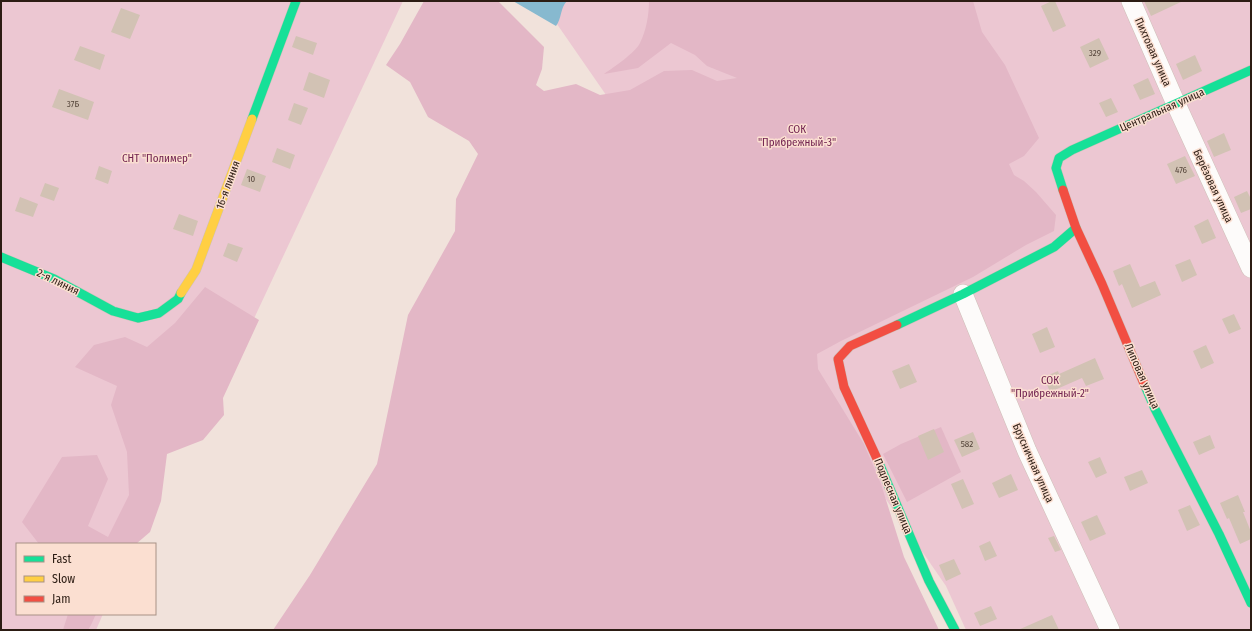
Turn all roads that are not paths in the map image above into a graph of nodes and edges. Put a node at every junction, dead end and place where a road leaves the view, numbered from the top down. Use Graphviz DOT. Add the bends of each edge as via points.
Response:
graph roads {
  1 [pos="296,1"];
  2 [pos="1131,1"];
  3 [pos="1251,70"];
  4 [pos="1176,104"];
  5 [pos="1072,150"];
  6 [pos="1076,228"];
  7 [pos="1,257"];
  8 [pos="1251,268"];
  9 [pos="963,294"];
  10 [pos="113,310"];
  11 [pos="1251,603"];
  12 [pos="955,630"];
  13 [pos="1110,630"];
  1 -- 10 [label="street, 16-я линия" via="196,270 178,299 159,313 138,318"];
  2 -- 4 [label="street, Пихтовая улица"];
  3 -- 4 [label="street, Центральная улица"];
  4 -- 5 [label="street, Центральная улица"];
  4 -- 8 [label="street, Берёзовая улица"];
  5 -- 6 [label="street, Липовая улица" via="1059,158 1056,168"];
  6 -- 9 [label="street" via="1054,247"];
  6 -- 11 [label="street, Липовая улица" via="1156,409"];
  7 -- 10 [label="street, 2-я линия" via="54,279"];
  9 -- 12 [label="street, Подлесная улица" via="850,346 838,359 844,386 929,581"];
  9 -- 13 [label="street, Брусничная улица" via="1027,452"];
}
